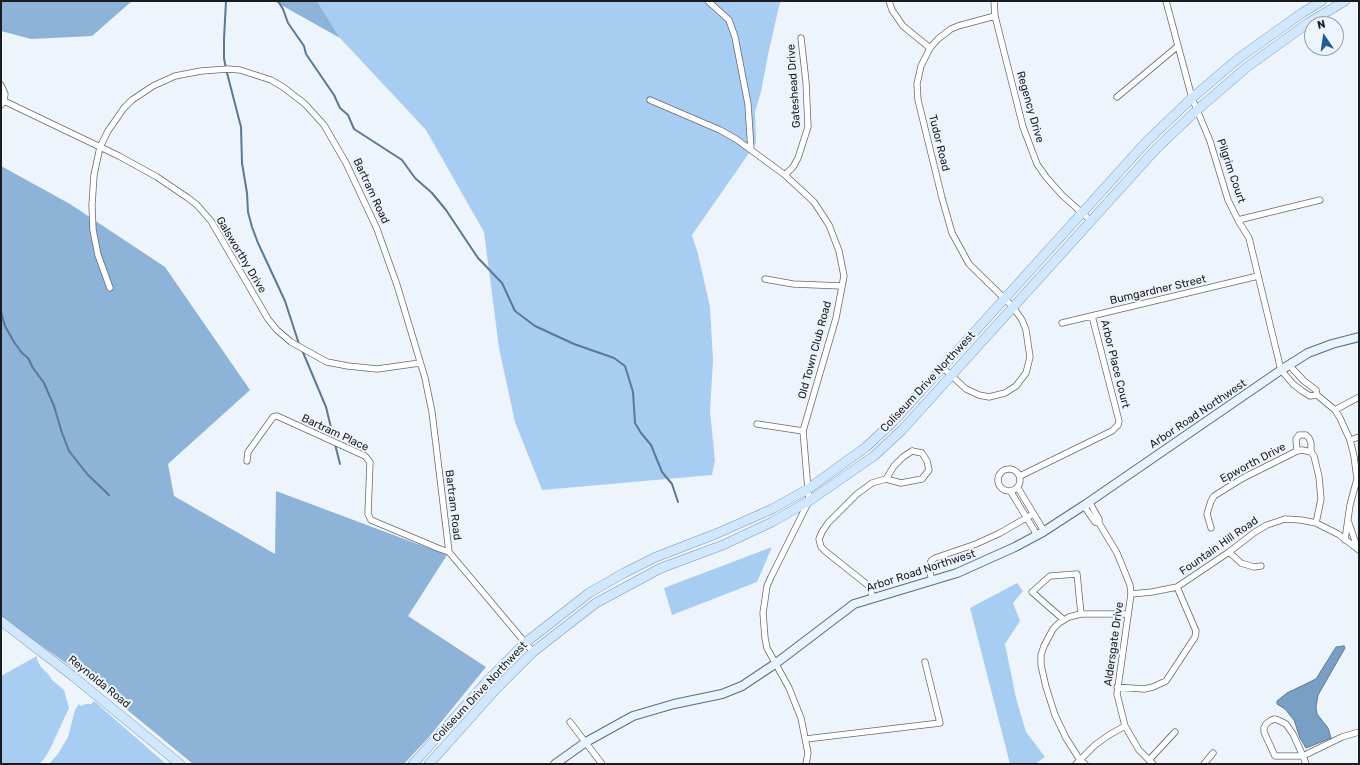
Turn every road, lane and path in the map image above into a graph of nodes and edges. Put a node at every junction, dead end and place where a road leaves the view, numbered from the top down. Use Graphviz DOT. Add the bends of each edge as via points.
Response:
graph roads {
  1 [pos="708,1"];
  2 [pos="888,1"];
  3 [pos="994,1"];
  4 [pos="1166,1"];
  5 [pos="1322,1"];
  6 [pos="1345,1"];
  7 [pos="995,16"];
  8 [pos="801,38"];
  9 [pos="1178,46"];
  10 [pos="930,48"];
  11 [pos="1,85"];
  12 [pos="1117,97"];
  13 [pos="1192,98"];
  14 [pos="650,100"];
  15 [pos="2,103"];
  16 [pos="1197,110"];
  17 [pos="100,147"];
  18 [pos="751,150"];
  19 [pos="785,175"];
  20 [pos="1320,200"];
  21 [pos="1082,214"];
  22 [pos="1238,220"];
  23 [pos="1091,221"];
  24 [pos="1258,276"];
  25 [pos="765,278"];
  26 [pos="842,286"];
  27 [pos="110,288"];
  28 [pos="1004,299"];
  29 [pos="1013,307"];
  30 [pos="1092,316"];
  31 [pos="1062,323"];
  32 [pos="1359,337"];
  33 [pos="420,363"];
  34 [pos="942,367"];
  35 [pos="1285,368"];
  36 [pos="951,375"];
  37 [pos="1301,379"];
  38 [pos="1294,385"];
  39 [pos="1317,395"];
  40 [pos="1359,397"];
  41 [pos="1335,410"];
  42 [pos="757,424"];
  43 [pos="803,431"];
  44 [pos="1359,437"];
  45 [pos="1350,440"];
  46 [pos="1297,451"];
  47 [pos="1311,452"];
  48 [pos="247,461"];
  49 [pos="1020,476"];
  50 [pos="886,479"];
  51 [pos="1018,488"];
  52 [pos="808,489"];
  53 [pos="1011,492"];
  54 [pos="809,501"];
  55 [pos="1086,504"];
  56 [pos="1033,514"];
  57 [pos="1026,517"];
  58 [pos="1349,519"];
  59 [pos="1316,523"];
  60 [pos="1211,528"];
  61 [pos="1041,533"];
  62 [pos="1345,540"];
  63 [pos="1359,548"];
  64 [pos="449,552"];
  65 [pos="1229,552"];
  66 [pos="1261,566"];
  67 [pos="932,581"];
  68 [pos="1177,587"];
  69 [pos="1131,594"];
  70 [pos="873,598"];
  71 [pos="1081,614"];
  72 [pos="1128,614"];
  73 [pos="1064,620"];
  74 [pos="1,621"];
  75 [pos="525,643"];
  76 [pos="533,652"];
  77 [pos="925,662"];
  78 [pos="775,664"];
  79 [pos="1117,687"];
  80 [pos="570,722"];
  81 [pos="1125,726"];
  82 [pos="1174,732"];
  83 [pos="1359,732"];
  84 [pos="806,739"];
  85 [pos="586,742"];
  86 [pos="1213,753"];
  87 [pos="1303,756"];
  88 [pos="1078,762"];
  89 [pos="1151,762"];
  90 [pos="180,764"];
  91 [pos="413,764"];
  92 [pos="429,764"];
  93 [pos="555,764"];
  94 [pos="602,764"];
  95 [pos="806,764"];
  96 [pos="1085,764"];
  97 [pos="1204,764"];
  98 [pos="1306,764"];
  1 -- 18 [label="street" via="729,20 736,37 748,104"];
  2 -- 10 [label="street" via="904,26"];
  3 -- 7 [label="street, Regency Drive"];
  4 -- 9 [label="street, Pilgrim Court"];
  5 -- 13 [label="main road, Coliseum Drive Northwest" via="1245,53"];
  6 -- 16 [label="main road, Coliseum Drive Northwest" via="1270,50"];
  7 -- 10 [label="street, Tudor Road" via="951,29"];
  7 -- 21 [label="street, Regency Drive" via="1023,127 1037,164 1056,189"];
  8 -- 19 [label="street, Gateshead Drive" via="808,127 798,158 793,168"];
  9 -- 12 [label="street"];
  9 -- 13 [label="street, Pilgrim Court"];
  10 -- 28 [label="street, Tudor Road" via="921,66 917,84 918,100 952,234 969,264"];
  11 -- 15 [label="street, Galsworthy Drive" via="5,94"];
  13 -- 16 [label="street, Pilgrim Court"];
  13 -- 21 [label="main road, Coliseum Drive Northwest" via="1147,140"];
  14 -- 18 [label="street, Old Town Club Road" via="720,130"];
  15 -- 17 [label="street, Galsworthy Drive"];
  16 -- 22 [label="street, Pilgrim Court" via="1210,141 1228,200"];
  16 -- 23 [label="main road, Coliseum Drive Northwest" via="1156,149"];
  17 -- 27 [label="street, Bartram Road" via="93,181 92,219 95,244"];
  17 -- 33 [label="street, Galsworthy Drive" via="157,177 197,205 211,222 268,319 276,330 291,342 327,362 348,366 377,369"];
  17 -- 33 [label="street, Bartram Road" via="108,131 132,100 175,76 214,69 240,70 256,74 283,87 318,117 334,141 364,199 387,254"];
  18 -- 19 [label="street, Old Town Club Road"];
  19 -- 26 [label="street, Old Town Club Road" via="814,202 829,225 840,251 844,276"];
  20 -- 22 [label="street"];
  21 -- 23 [label="street, Regency Drive"];
  21 -- 28 [label="main road, Coliseum Drive Northwest"];
  22 -- 24 [label="street, Pilgrim Court" via="1249,238"];
  23 -- 29 [label="main road, Coliseum Drive Northwest"];
  24 -- 30 [label="street, Bumgardner Street"];
  24 -- 35 [label="street, Pilgrim Court"];
  25 -- 26 [label="street" via="793,284"];
  26 -- 43 [label="street, Old Town Club Road" via="836,318"];
  28 -- 29 [label="street, Tudor Road"];
  28 -- 34 [label="main road, Coliseum Drive Northwest"];
  29 -- 36 [label="main road, Coliseum Drive Northwest"];
  29 -- 36 [label="street, Tudor Road" via="1022,320 1030,352 1029,365 1022,380 1005,393 984,397 966,389"];
  30 -- 31 [label="street, Bumgardner Street"];
  30 -- 49 [label="street, Arbor Place Court" via="1118,425 1112,431"];
  32 -- 35 [label="street, Arbor Road Northwest" via="1308,353"];
  33 -- 64 [label="street, Bartram Road" via="432,412"];
  34 -- 36 [label="street, Tudor Road"];
  34 -- 52 [label="main road, Coliseum Drive Northwest" via="894,421 866,447"];
  35 -- 37 [label="street"];
  35 -- 38 [label="street"];
  35 -- 55 [label="street, Arbor Road Northwest"];
  36 -- 54 [label="main road, Coliseum Drive Northwest" via="902,430 874,456"];
  37 -- 38 [label="street"];
  37 -- 39 [label="street" via="1316,390"];
  38 -- 39 [label="street" via="1310,396"];
  39 -- 41 [label="street"];
  40 -- 41 [label="street"];
  41 -- 45 [label="street"];
  42 -- 43 [label="street"];
  43 -- 52 [label="street, Old Town Club Road"];
  44 -- 45 [label="street"];
  45 -- 58 [label="street" via="1357,479"];
  46 -- 47 [label="street, Epworth Drive"];
  46 -- 47 [label="street" via="1296,439 1306,435 1311,443"];
  46 -- 60 [label="street, Epworth Drive" via="1216,494 1207,514"];
  47 -- 59 [label="street" via="1321,491"];
  48 -- 64 [label="street, Bartram Place" via="248,452 273,417 277,416 365,456 370,462 368,514 371,520"];
  49 -- 51 [label="street"];
  49 -- 53 [label="street" via="1010,469 1000,474 998,481 1001,488"];
  50 -- 50 [label="street" via="901,483 922,479 928,470 927,461 922,453 912,451 894,466"];
  50 -- 70 [label="street" via="857,494 828,523 819,539 825,551 869,586"];
  51 -- 53 [label="street"];
  51 -- 56 [label="street"];
  52 -- 54 [label="street, Old Town Club Road"];
  52 -- 75 [label="main road, Coliseum Drive Northwest" via="772,509 624,573 590,593"];
  53 -- 57 [label="street"];
  54 -- 76 [label="main road, Coliseum Drive Northwest" via="772,522 629,584 596,603"];
  54 -- 78 [label="street" via="767,586 763,624 767,648"];
  55 -- 61 [label="street, Arbor Road Northwest"];
  55 -- 69 [label="street, Aldersgate Drive" via="1091,505 1119,557"];
  56 -- 57 [label="street"];
  56 -- 61 [label="street"];
  57 -- 61 [label="street"];
  57 -- 67 [label="street" via="976,544 935,558 931,561 929,572"];
  58 -- 62 [label="street"];
  58 -- 63 [label="street"];
  59 -- 62 [label="street, Fountain Hill Road"];
  59 -- 65 [label="street, Fountain Hill Road" via="1290,518 1277,521 1255,532"];
  61 -- 67 [label="street, Arbor Road Northwest" via="987,561"];
  62 -- 63 [label="street, Fountain Hill Road"];
  64 -- 75 [label="street, Bartram Road"];
  65 -- 66 [label="street" via="1241,563 1254,567"];
  65 -- 68 [label="street, Fountain Hill Road"];
  67 -- 70 [label="street, Arbor Road Northwest"];
  68 -- 69 [label="street, Fountain Hill Road"];
  68 -- 79 [label="street" via="1196,631 1195,637 1161,685 1144,689"];
  69 -- 72 [label="street, Aldersgate Drive"];
  70 -- 78 [label="street, Arbor Road Northwest" via="854,604 842,612"];
  71 -- 72 [label="street"];
  71 -- 73 [label="street" via="1069,616"];
  71 -- 73 [label="street" via="1077,574 1050,576 1032,592"];
  72 -- 79 [label="street, Aldersgate Drive"];
  73 -- 88 [label="street" via="1048,637 1041,655 1041,665 1055,716"];
  74 -- 90 [label="main road, Reynolda Road"];
  75 -- 76 [label="street, Bartram Road"];
  75 -- 91 [label="main road, Coliseum Drive Northwest" via="488,680"];
  76 -- 92 [label="main road, Coliseum Drive Northwest"];
  77 -- 84 [label="street" via="940,723"];
  78 -- 84 [label="street" via="796,703"];
  78 -- 85 [label="street, Arbor Road Northwest" via="732,691 633,716"];
  79 -- 81 [label="street, Aldersgate Drive"];
  80 -- 85 [label="street"];
  81 -- 88 [label="street" via="1095,745"];
  81 -- 89 [label="street, Aldersgate Drive" via="1136,745"];
  82 -- 89 [label="street"];
  83 -- 87 [label="street" via="1342,737"];
  84 -- 95 [label="street"];
  85 -- 93 [label="street, Arbor Road Northwest"];
  85 -- 94 [label="street"];
  86 -- 97 [label="street"];
  87 -- 87 [label="street" via="1286,724 1274,719 1266,724 1264,732 1275,756"];
  87 -- 98 [label="street"];
  88 -- 96 [label="street"];
}
